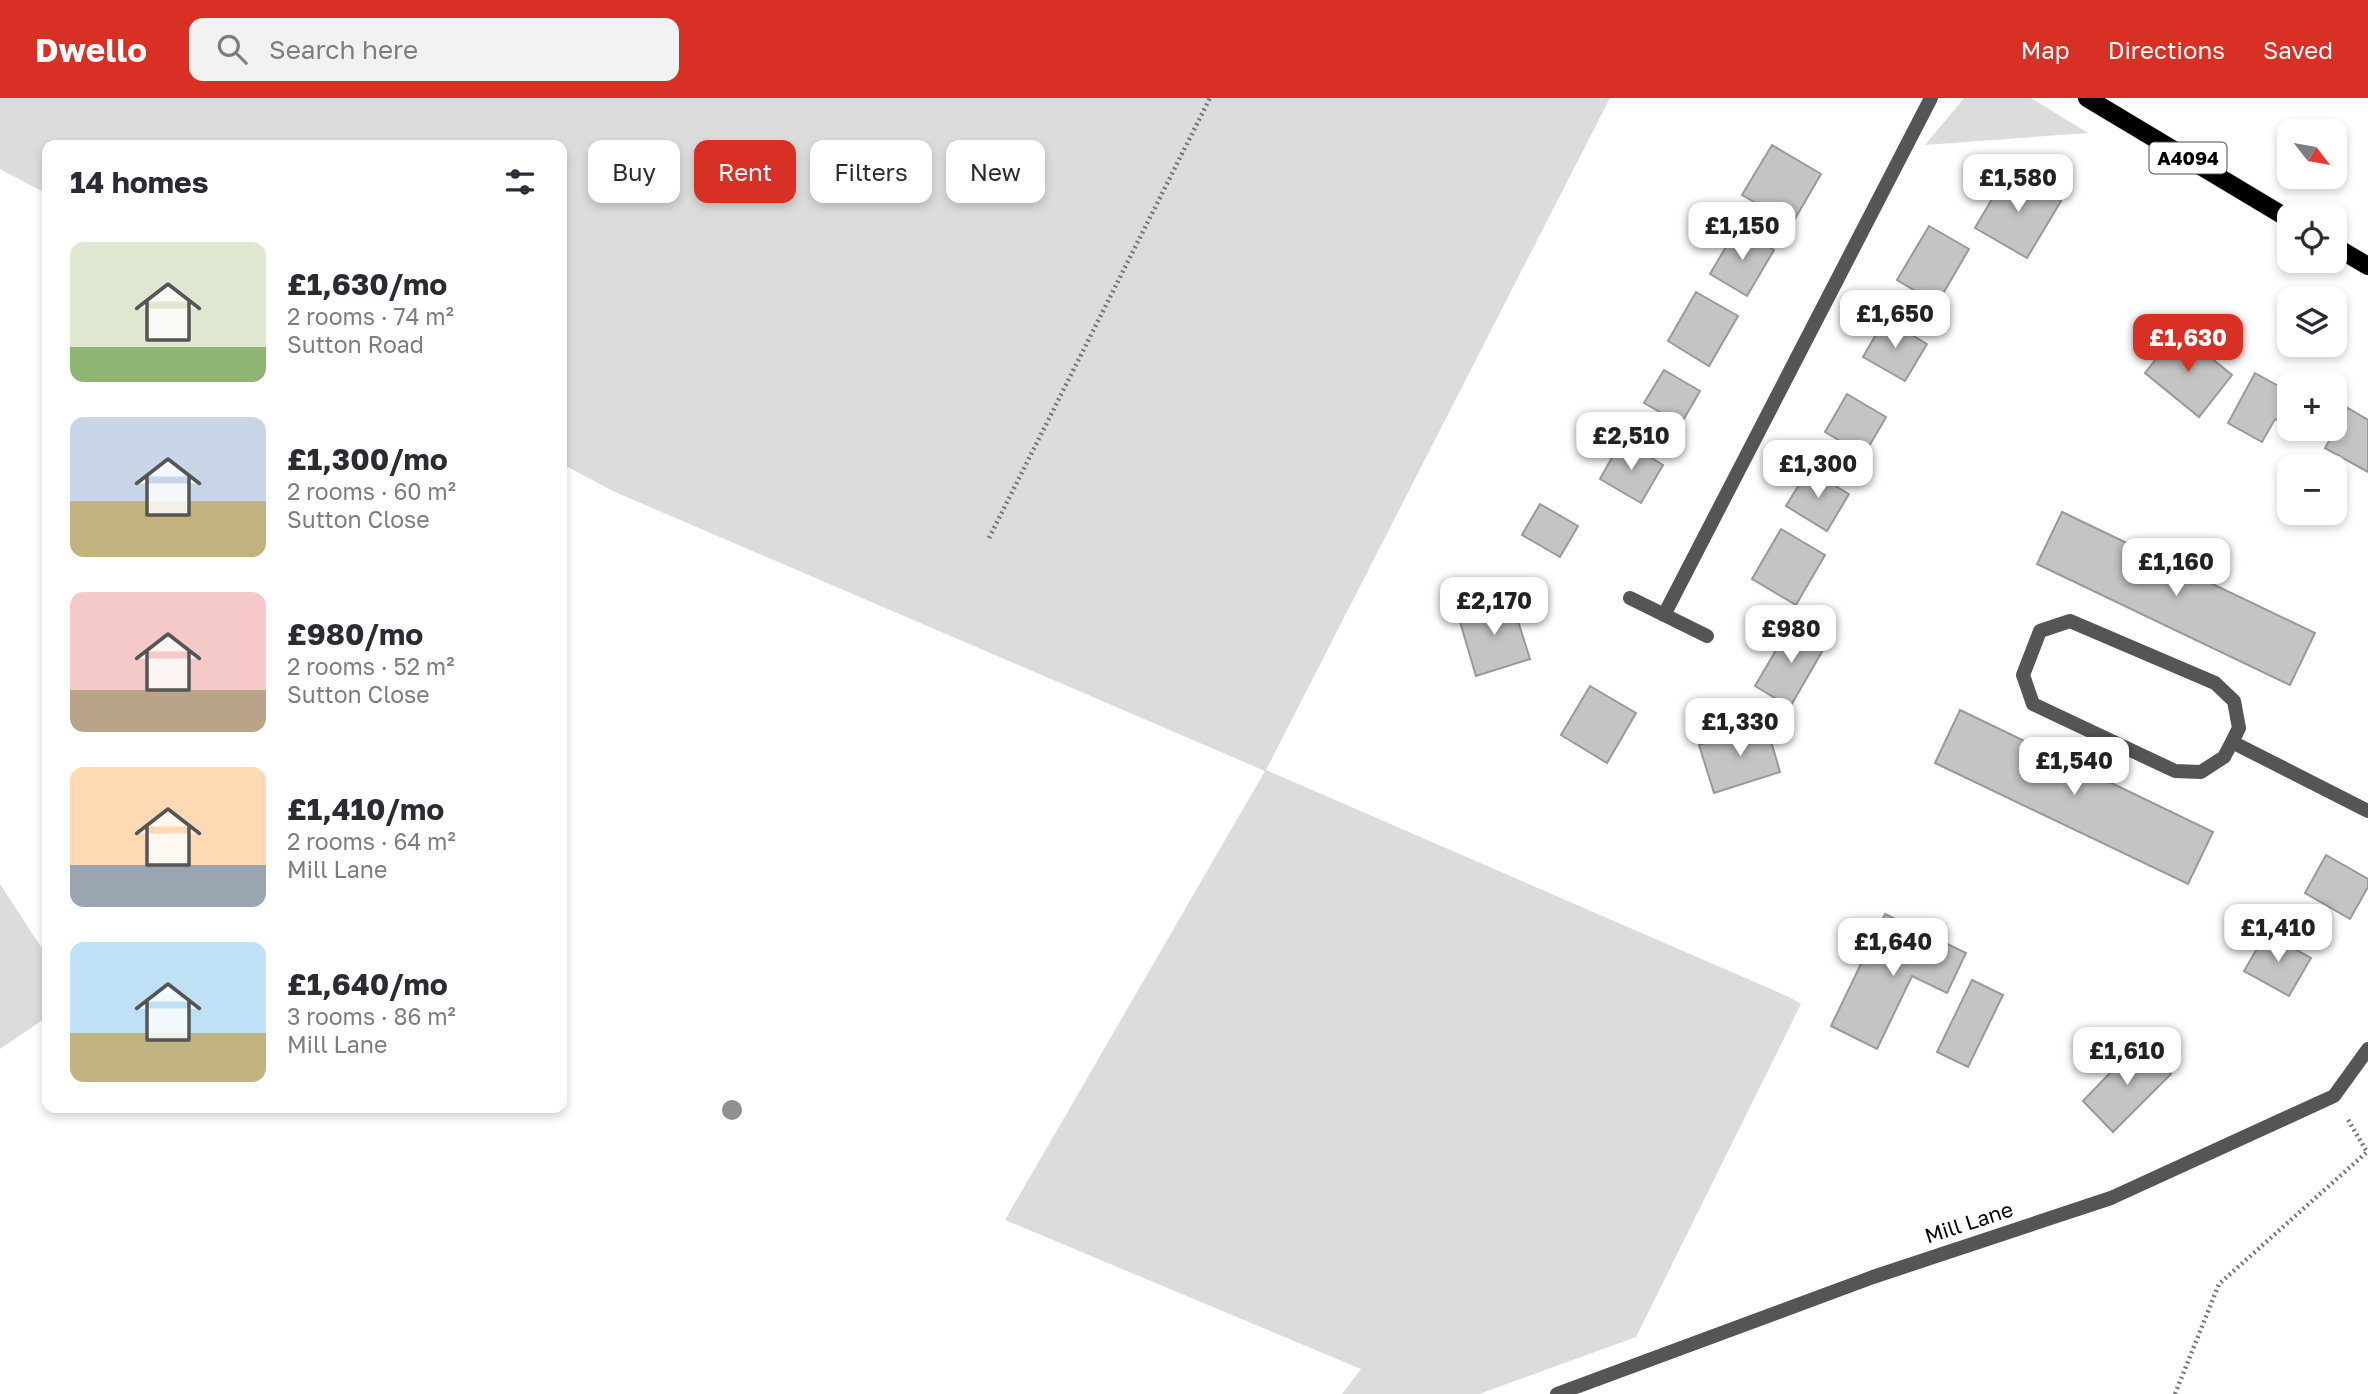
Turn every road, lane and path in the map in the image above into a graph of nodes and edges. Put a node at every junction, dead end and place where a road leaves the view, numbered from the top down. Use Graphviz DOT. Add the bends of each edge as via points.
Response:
graph roads {
  1 [pos="1210,98"];
  2 [pos="1931,98"];
  3 [pos="2087,98"];
  4 [pos="2277,212"];
  5 [pos="2347,254"];
  6 [pos="2368,266"];
  7 [pos="989,537"];
  8 [pos="1630,598"];
  9 [pos="1664,615"];
  10 [pos="1707,636"];
  11 [pos="2232,742"];
  12 [pos="2368,811"];
  13 [pos="2368,1049"];
  14 [pos="2334,1096"];
  15 [pos="1557,1394"];
  16 [pos="2175,1394"];
  1 -- 7 [label="path"];
  2 -- 9 [label="street"];
  3 -- 4 [label="main road, A4094"];
  5 -- 6 [label="main road"];
  8 -- 9 [label="street"];
  9 -- 10 [label="street"];
  11 -- 11 [label="street" via="2224,757 2201,772 2175,771 2033,704 2023,675 2040,631 2070,621 2216,683 2234,701 2239,728"];
  11 -- 12 [label="street"];
  13 -- 14 [label="street, Mill Lane"];
  14 -- 15 [label="street, Mill Lane" via="2111,1198 1873,1277"];
  14 -- 16 [label="path" via="2367,1153 2219,1284"];
}
